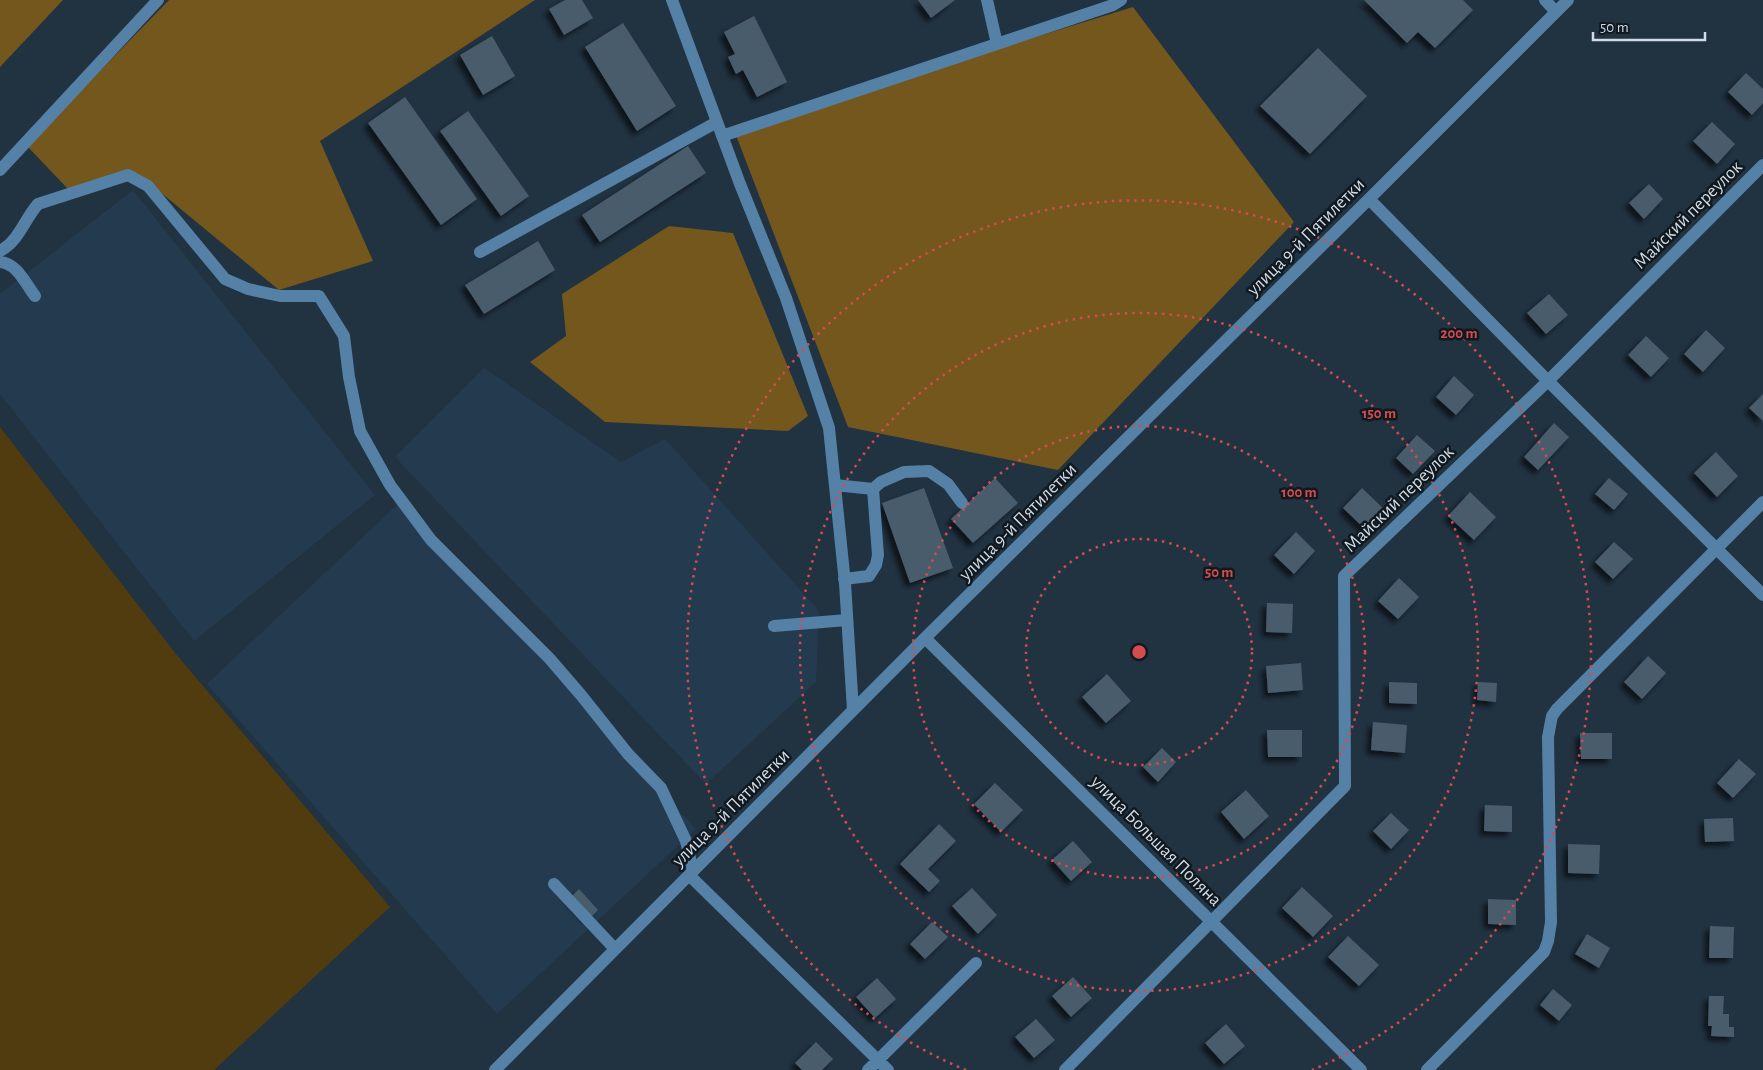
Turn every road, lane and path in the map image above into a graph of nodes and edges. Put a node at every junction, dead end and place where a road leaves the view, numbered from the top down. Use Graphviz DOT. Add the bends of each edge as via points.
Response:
graph roads {
  1 [pos="158,0"];
  2 [pos="672,0"];
  3 [pos="987,0"];
  4 [pos="1545,0"];
  5 [pos="1568,0"];
  6 [pos="1116,2"];
  7 [pos="1556,12"];
  8 [pos="997,44"];
  9 [pos="717,122"];
  10 [pos="722,136"];
  11 [pos="1763,165"];
  12 [pos="0,170"];
  13 [pos="1369,199"];
  14 [pos="0,251"];
  15 [pos="480,252"];
  16 [pos="0,262"];
  17 [pos="35,296"];
  18 [pos="1548,381"];
  19 [pos="835,485"];
  20 [pos="873,489"];
  21 [pos="1763,502"];
  22 [pos="962,503"];
  23 [pos="1716,549"];
  24 [pos="844,579"];
  25 [pos="1763,595"];
  26 [pos="847,620"];
  27 [pos="774,626"];
  28 [pos="925,638"];
  29 [pos="853,710"];
  30 [pos="691,873"];
  31 [pos="554,884"];
  32 [pos="1212,922"];
  33 [pos="615,949"];
  34 [pos="976,962"];
  35 [pos="878,1060"];
  36 [pos="1067,1069"];
  37 [pos="495,1070"];
  38 [pos="868,1070"];
  39 [pos="888,1070"];
  40 [pos="1361,1070"];
  41 [pos="1427,1070"];
  1 -- 12 [label="street"];
  2 -- 9 [label="street"];
  3 -- 8 [label="street"];
  4 -- 7 [label="street"];
  5 -- 7 [label="street, улица 9-й Пятилетки"];
  6 -- 8 [label="street"];
  7 -- 13 [label="street, улица 9-й Пятилетки"];
  8 -- 10 [label="street"];
  9 -- 10 [label="street"];
  9 -- 15 [label="street"];
  10 -- 19 [label="street" via="786,298 829,428"];
  11 -- 18 [label="street, Майский переулок"];
  13 -- 18 [label="street"];
  13 -- 28 [label="street, улица 9-й Пятилетки"];
  14 -- 30 [label="street" via="12,244 29,213 38,204 128,175 148,186 224,279 248,290 280,296 319,296 344,336 360,431 390,485 431,540 549,658 628,754 661,788 686,841"];
  16 -- 17 [label="street" via="15,268"];
  18 -- 23 [label="street"];
  18 -- 32 [label="street, Майский переулок" via="1344,576 1345,786"];
  19 -- 20 [label="street"];
  19 -- 24 [label="street"];
  20 -- 22 [label="street" via="904,472 929,471 948,484"];
  20 -- 24 [label="street" via="876,565 869,576"];
  21 -- 23 [label="street"];
  23 -- 25 [label="street"];
  23 -- 41 [label="street" via="1552,716 1548,737 1551,922 1548,941 1544,952"];
  24 -- 26 [label="street"];
  26 -- 27 [label="street"];
  26 -- 29 [label="street"];
  28 -- 29 [label="street, улица 9-й Пятилетки"];
  28 -- 32 [label="street, улица Большая Поляна"];
  29 -- 30 [label="street, улица 9-й Пятилетки"];
  30 -- 33 [label="street, улица 9-й Пятилетки"];
  30 -- 35 [label="street"];
  31 -- 33 [label="street"];
  32 -- 36 [label="street, Майский переулок"];
  32 -- 40 [label="street, улица Большая Поляна"];
  33 -- 37 [label="street, улица 9-й Пятилетки"];
  34 -- 35 [label="street"];
  35 -- 38 [label="street"];
  35 -- 39 [label="street"];
}
